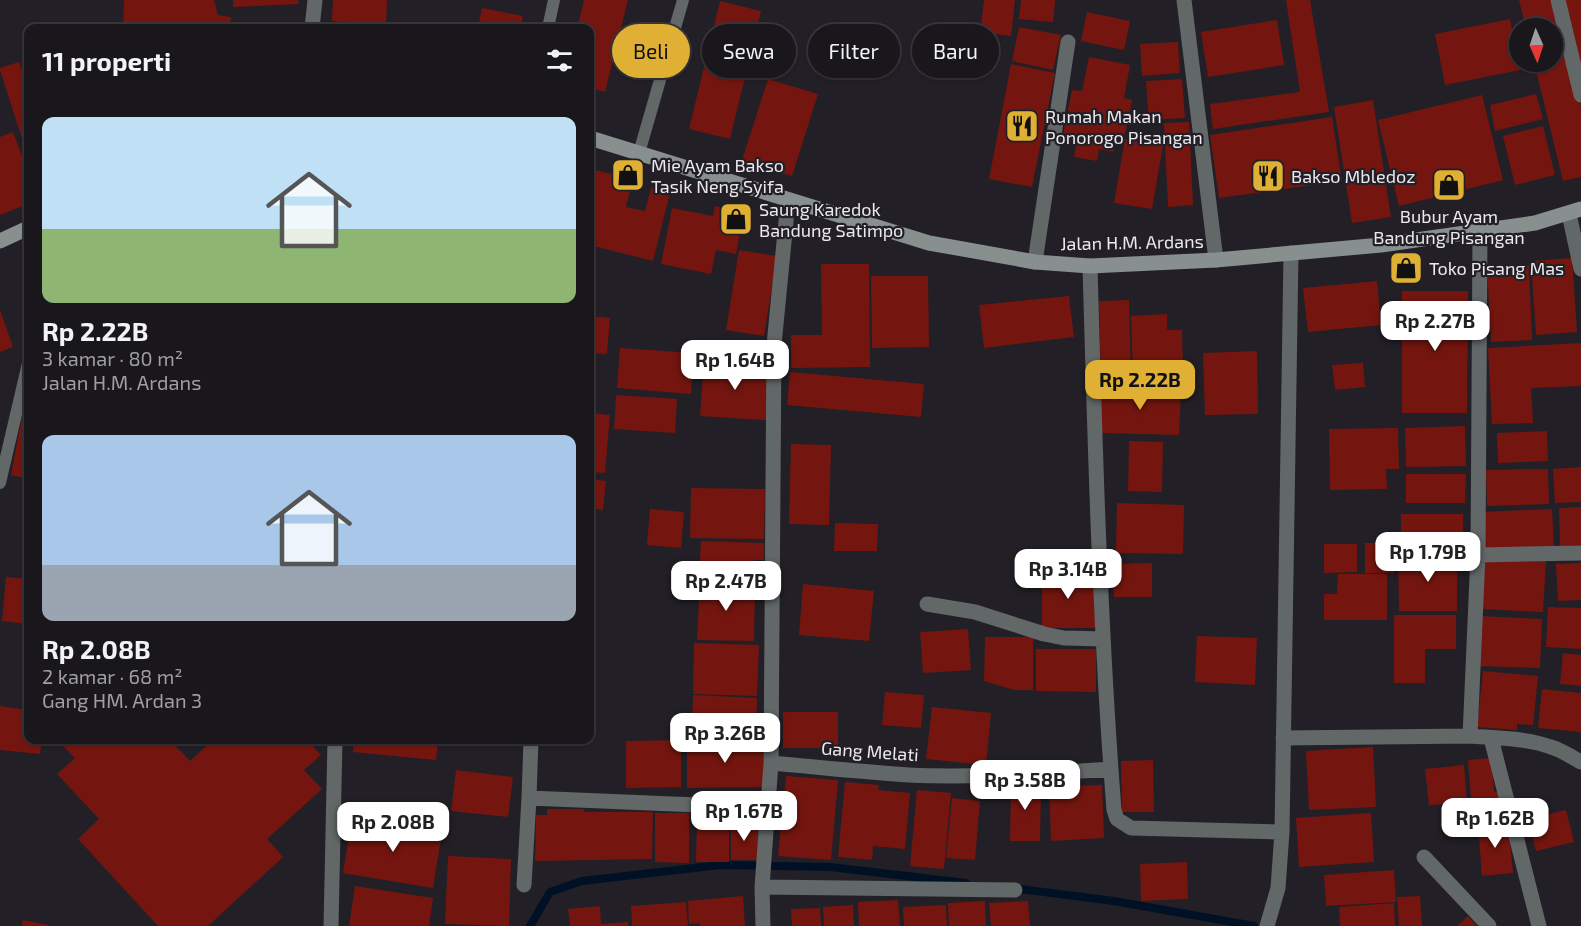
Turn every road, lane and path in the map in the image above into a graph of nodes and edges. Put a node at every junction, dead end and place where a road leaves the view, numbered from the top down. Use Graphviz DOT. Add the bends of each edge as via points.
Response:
graph roads {
  1 [pos="315,0"];
  2 [pos="554,0"];
  3 [pos="683,0"];
  4 [pos="1184,0"];
  5 [pos="1558,0"];
  6 [pos="312,24"];
  7 [pos="549,24"];
  8 [pos="1068,42"];
  9 [pos="1581,95"];
  10 [pos="594,139"];
  11 [pos="639,153"];
  12 [pos="788,201"];
  13 [pos="1575,212"];
  14 [pos="24,230"];
  15 [pos="1480,230"];
  16 [pos="0,241"];
  17 [pos="1291,253"];
  18 [pos="1216,260"];
  19 [pos="1035,262"];
  20 [pos="1090,266"];
  21 [pos="1581,269"];
  22 [pos="24,380"];
  23 [pos="0,483"];
  24 [pos="1581,554"];
  25 [pos="1478,555"];
  26 [pos="927,604"];
  27 [pos="1103,639"];
  28 [pos="1470,736"];
  29 [pos="1283,738"];
  30 [pos="1491,738"];
  31 [pos="335,744"];
  32 [pos="531,744"];
  33 [pos="1581,762"];
  34 [pos="771,763"];
  35 [pos="1111,769"];
  36 [pos="529,798"];
  37 [pos="768,808"];
  38 [pos="1281,840"];
  39 [pos="1424,857"];
  40 [pos="524,885"];
  41 [pos="763,885"];
  42 [pos="1015,890"];
  43 [pos="331,926"];
  44 [pos="763,926"];
  45 [pos="1267,926"];
  46 [pos="1489,926"];
  47 [pos="1539,926"];
  1 -- 6 [label="street"];
  2 -- 7 [label="lane"];
  3 -- 11 [label="lane"];
  4 -- 18 [label="street"];
  5 -- 9 [label="street"];
  8 -- 19 [label="street"];
  10 -- 11 [label="street, Jalan H.M. Ardans"];
  11 -- 12 [label="street, Jalan H.M. Ardans"];
  12 -- 19 [label="street, Jalan H.M. Ardans" via="928,243"];
  12 -- 34 [label="street" via="774,345"];
  13 -- 15 [label="street, Jalan H.M. Ardans" via="1535,223"];
  13 -- 21 [label="street"];
  14 -- 16 [label="street"];
  15 -- 17 [label="street, Jalan H.M. Ardans"];
  15 -- 25 [label="street"];
  17 -- 18 [label="street, Jalan H.M. Ardans"];
  17 -- 29 [label="street"];
  18 -- 20 [label="street, Jalan H.M. Ardans"];
  19 -- 20 [label="street, Jalan H.M. Ardans"];
  20 -- 27 [label="street"];
  22 -- 23 [label="lane"];
  24 -- 25 [label="street"];
  25 -- 28 [label="street"];
  26 -- 27 [label="street" via="975,612 1064,638"];
  27 -- 35 [label="street"];
  28 -- 29 [label="street"];
  28 -- 30 [label="street"];
  29 -- 38 [label="street"];
  30 -- 33 [label="street" via="1538,743"];
  30 -- 47 [label="street"];
  31 -- 43 [label="street"];
  32 -- 36 [label="street"];
  34 -- 35 [label="street, Gang Melati" via="930,775"];
  34 -- 37 [label="street"];
  35 -- 38 [label="street" via="1117,819 1131,828"];
  36 -- 37 [label="street"];
  36 -- 40 [label="street"];
  37 -- 41 [label="street"];
  38 -- 45 [label="street" via="1278,888"];
  39 -- 46 [label="street"];
  41 -- 42 [label="street"];
  41 -- 44 [label="street"];
}
